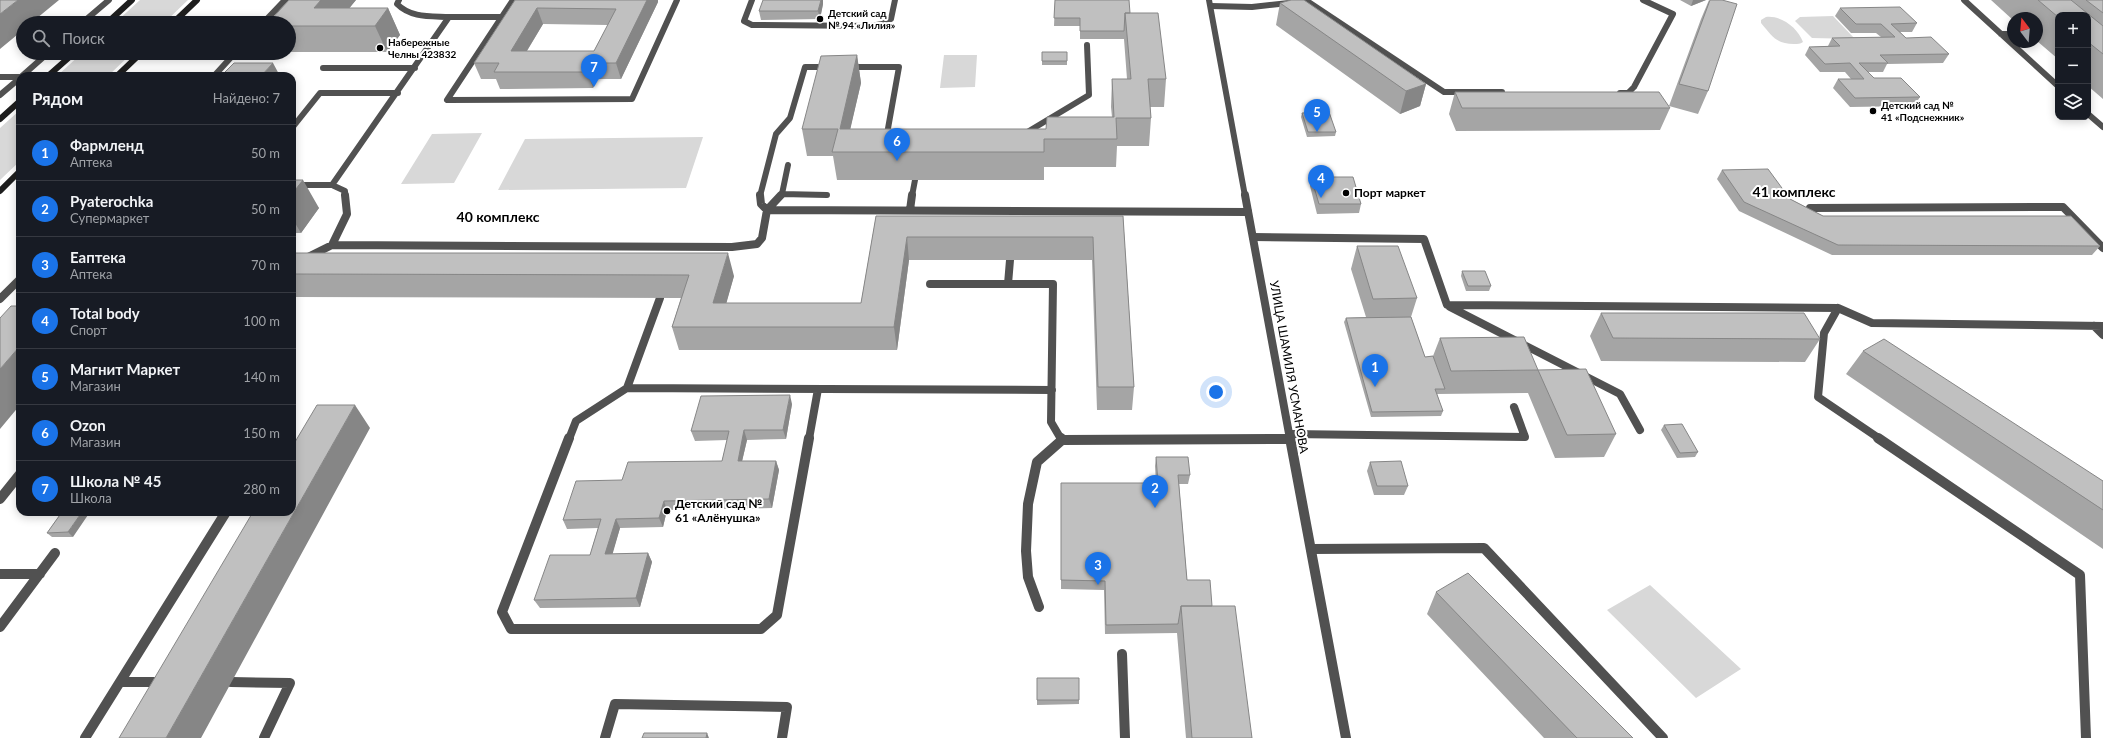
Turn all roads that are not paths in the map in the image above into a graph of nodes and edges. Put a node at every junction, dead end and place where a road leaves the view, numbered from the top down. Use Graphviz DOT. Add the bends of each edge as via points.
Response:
graph roads {
  1 [pos="109,0"];
  2 [pos="132,0"];
  3 [pos="197,0"];
  4 [pos="285,0"];
  5 [pos="399,0"];
  6 [pos="513,0"];
  7 [pos="677,0"];
  8 [pos="752,0"];
  9 [pos="895,0"];
  10 [pos="1643,0"];
  11 [pos="1964,0"];
  12 [pos="1210,3"];
  13 [pos="90,16"];
  14 [pos="115,16"];
  15 [pos="180,16"];
  16 [pos="270,16"];
  17 [pos="449,17"];
  18 [pos="502,17"];
  19 [pos="2001,34"];
  20 [pos="2007,34"];
  21 [pos="1087,45"];
  22 [pos="40,60"];
  23 [pos="66,60"];
  24 [pos="134,60"];
  25 [pos="229,60"];
  26 [pos="836,67"];
  27 [pos="844,67"];
  28 [pos="323,68"];
  29 [pos="415,68"];
  30 [pos="27,72"];
  31 [pos="53,72"];
  32 [pos="121,72"];
  33 [pos="218,72"];
  34 [pos="0,77"];
  35 [pos="16,77"];
  36 [pos="16,81"];
  37 [pos="2056,84"];
  38 [pos="1508,92"];
  39 [pos="398,93"];
  40 [pos="1612,93"];
  41 [pos="0,95"];
  42 [pos="16,105"];
  43 [pos="2091,117"];
  44 [pos="0,119"];
  45 [pos="296,123"];
  46 [pos="2103,127"];
  47 [pos="901,134"];
  48 [pos="1015,135"];
  49 [pos="788,165"];
  50 [pos="16,175"];
  51 [pos="914,180"];
  52 [pos="296,185"];
  53 [pos="332,185"];
  54 [pos="0,191"];
  55 [pos="782,194"];
  56 [pos="828,195"];
  57 [pos="1810,208"];
  58 [pos="767,210"];
  59 [pos="910,210"];
  60 [pos="1248,212"];
  61 [pos="1253,237"];
  62 [pos="332,245"];
  63 [pos="2103,248"];
  64 [pos="1010,260"];
  65 [pos="296,263"];
  66 [pos="16,283"];
  67 [pos="930,284"];
  68 [pos="1008,284"];
  69 [pos="660,298"];
  70 [pos="0,299"];
  71 [pos="1447,305"];
  72 [pos="1838,308"];
  73 [pos="2094,326"];
  74 [pos="2103,326"];
  75 [pos="2103,335"];
  76 [pos="627,388"];
  77 [pos="818,388"];
  78 [pos="1052,390"];
  79 [pos="1514,407"];
  80 [pos="1640,430"];
  81 [pos="1290,437"];
  82 [pos="1062,440"];
  83 [pos="16,479"];
  84 [pos="0,499"];
  85 [pos="223,516"];
  86 [pos="1311,549"];
  87 [pos="55,553"];
  88 [pos="0,574"];
  89 [pos="40,574"];
  90 [pos="1039,607"];
  91 [pos="0,627"];
  92 [pos="1122,654"];
  93 [pos="121,682"];
  94 [pos="173,682"];
  95 [pos="231,682"];
  96 [pos="85,738"];
  97 [pos="264,738"];
  98 [pos="605,738"];
  99 [pos="782,738"];
  100 [pos="1125,738"];
  101 [pos="1346,738"];
  102 [pos="1664,738"];
  103 [pos="2086,738"];
  1 -- 13 [label="street"];
  2 -- 14 [label="main road"];
  3 -- 15 [label="main road"];
  4 -- 16 [label="street"];
  5 -- 17 [label="street" via="397,4 406,12"];
  6 -- 18 [label="street"];
  7 -- 18 [label="street" via="632,99 448,100"];
  8 -- 9 [label="street" via="744,21 752,25 871,26 891,19"];
  10 -- 40 [label="street" via="1673,14 1634,87 1628,93"];
  11 -- 19 [label="street"];
  12 -- 38 [label="street" via="1252,7 1307,1 1444,92"];
  12 -- 60 [label="street, УЛИЦА ШАМИЛЯ УСМАНОВА"];
  17 -- 18 [label="street"];
  17 -- 29 [label="street"];
  19 -- 20 [label="street"];
  19 -- 37 [label="street"];
  21 -- 48 [label="street" via="1089,95 1023,135"];
  22 -- 30 [label="street"];
  23 -- 31 [label="main road"];
  24 -- 32 [label="main road"];
  25 -- 33 [label="street"];
  26 -- 58 [label="street" via="805,67 790,118 776,134 760,192 761,204"];
  27 -- 47 [label="street" via="899,67 887,134"];
  28 -- 29 [label="street"];
  29 -- 39 [label="street"];
  34 -- 35 [label="street"];
  36 -- 41 [label="street"];
  39 -- 45 [label="street" via="320,93"];
  39 -- 53 [label="street"];
  42 -- 44 [label="main road"];
  43 -- 46 [label="street"];
  49 -- 55 [label="street"];
  50 -- 54 [label="main road"];
  51 -- 59 [label="street"];
  52 -- 53 [label="street"];
  53 -- 62 [label="street" via="345,191 347,214"];
  55 -- 56 [label="street"];
  55 -- 58 [label="street"];
  57 -- 63 [label="street" via="2063,207"];
  58 -- 59 [label="street"];
  58 -- 62 [label="street" via="762,238 756,244 732,247 676,250"];
  59 -- 60 [label="street" via="1012,214"];
  60 -- 61 [label="street, УЛИЦА ШАМИЛЯ УСМАНОВА"];
  61 -- 71 [label="street" via="1424,239"];
  61 -- 81 [label="street, УЛИЦА ШАМИЛЯ УСМАНОВА"];
  62 -- 65 [label="street"];
  64 -- 68 [label="street"];
  66 -- 70 [label="street"];
  67 -- 68 [label="street"];
  68 -- 78 [label="street" via="1053,284"];
  69 -- 76 [label="street"];
  71 -- 72 [label="street"];
  71 -- 80 [label="street" via="1620,394"];
  72 -- 73 [label="street" via="1872,323"];
  72 -- 103 [label="street" via="1824,333 1818,397 2080,575"];
  73 -- 74 [label="street"];
  73 -- 75 [label="street"];
  76 -- 77 [label="street"];
  76 -- 77 [label="street" via="576,421 502,612 511,629 761,629 777,615"];
  77 -- 78 [label="street"];
  78 -- 82 [label="street" via="1051,422"];
  79 -- 81 [label="street" via="1525,437"];
  81 -- 82 [label="street"];
  81 -- 86 [label="street, УЛИЦА ШАМИЛЯ УСМАНОВА"];
  82 -- 90 [label="street" via="1037,462 1028,504 1028,576"];
  83 -- 84 [label="street"];
  85 -- 93 [label="street"];
  86 -- 101 [label="street, УЛИЦА ШАМИЛЯ УСМАНОВА"];
  86 -- 102 [label="street" via="1484,548"];
  87 -- 89 [label="street"];
  88 -- 89 [label="street"];
  89 -- 91 [label="street"];
  92 -- 100 [label="street"];
  93 -- 94 [label="street"];
  93 -- 96 [label="street"];
  95 -- 97 [label="street" via="290,683"];
  98 -- 99 [label="street" via="615,704 787,707"];
}
